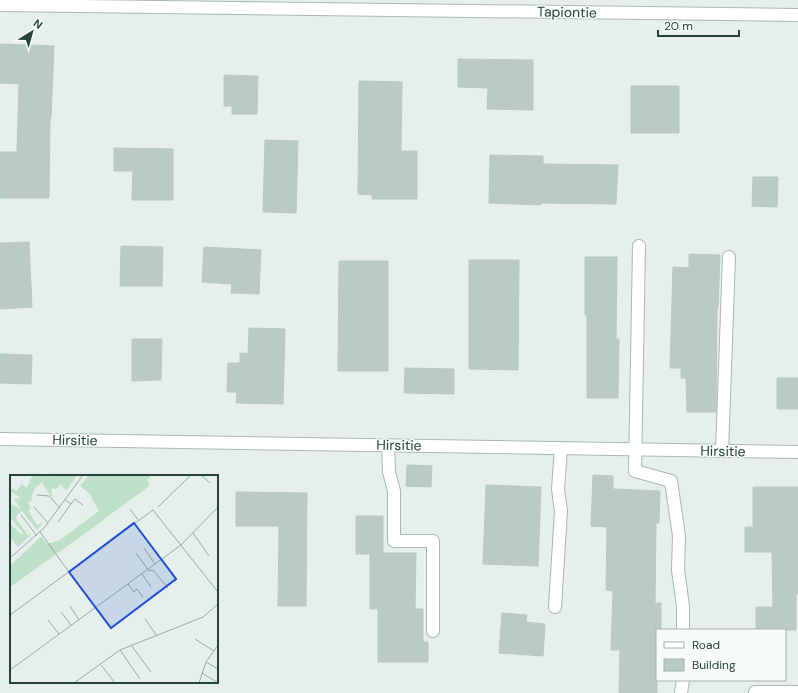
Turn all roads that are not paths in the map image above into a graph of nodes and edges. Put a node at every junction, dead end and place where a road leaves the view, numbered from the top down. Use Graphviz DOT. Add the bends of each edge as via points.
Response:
graph roads {
  1 [pos="1,3"];
  2 [pos="798,15"];
  3 [pos="639,246"];
  4 [pos="729,257"];
  5 [pos="0,438"];
  6 [pos="388,445"];
  7 [pos="561,448"];
  8 [pos="636,450"];
  9 [pos="722,451"];
  10 [pos="798,452"];
  11 [pos="555,608"];
  12 [pos="684,629"];
  13 [pos="433,631"];
  14 [pos="682,681"];
  15 [pos="755,692"];
  16 [pos="798,692"];
  17 [pos="681,693"];
  1 -- 2 [label="street, Tapiontie"];
  3 -- 8 [label="street"];
  4 -- 9 [label="street"];
  5 -- 6 [label="street, Hirsitie"];
  6 -- 7 [label="street, Hirsitie"];
  6 -- 13 [label="street" via="389,472 394,491 394,541 433,541"];
  7 -- 8 [label="street, Hirsitie"];
  7 -- 11 [label="street" via="558,489 561,511"];
  8 -- 9 [label="street, Hirsitie"];
  8 -- 12 [label="street" via="635,471 671,481 679,536 678,570"];
  9 -- 10 [label="street, Hirsitie"];
  14 -- 17 [label="street"];
  15 -- 16 [label="street"];
}
